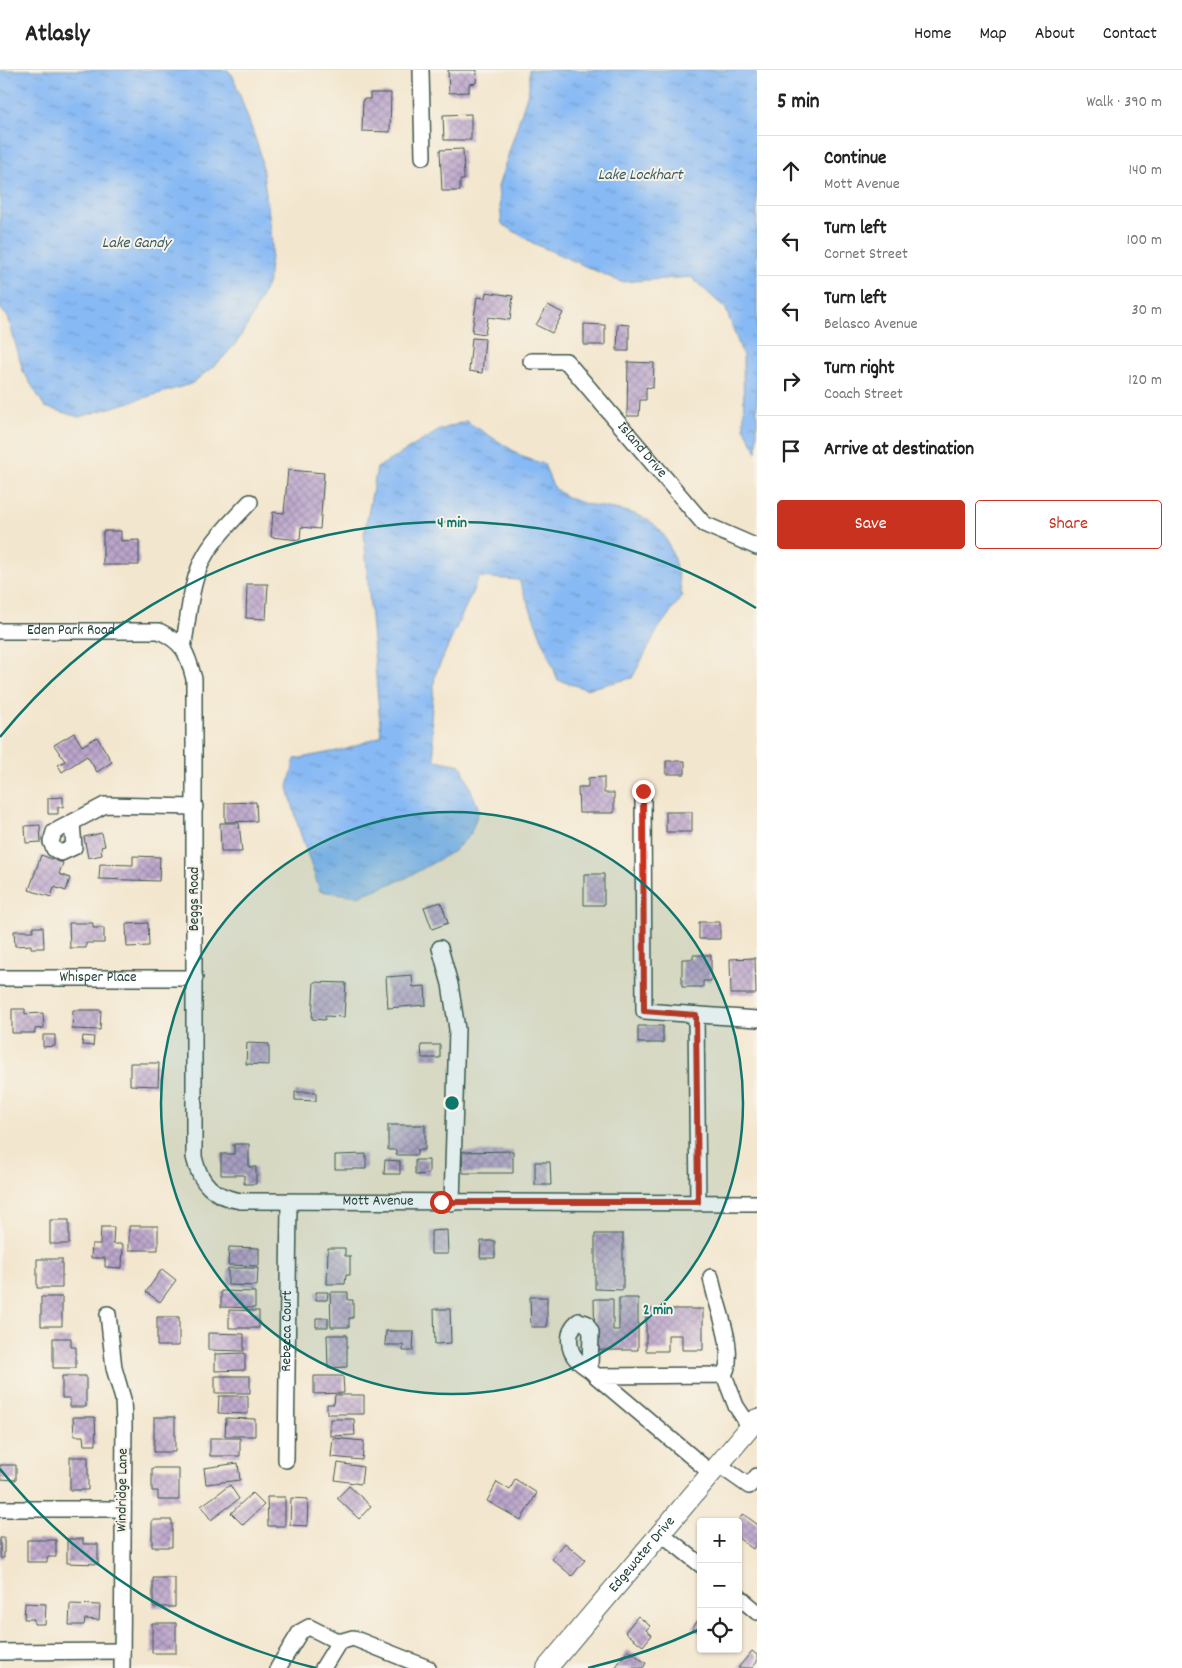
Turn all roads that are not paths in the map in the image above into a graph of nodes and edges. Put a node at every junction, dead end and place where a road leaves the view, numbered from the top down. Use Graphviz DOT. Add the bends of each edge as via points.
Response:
graph roads {
  1 [pos="420,70"];
  2 [pos="423,156"];
  3 [pos="531,361"];
  4 [pos="250,502"];
  5 [pos="757,547"];
  6 [pos="0,631"];
  7 [pos="183,648"];
  8 [pos="643,791"];
  9 [pos="195,806"];
  10 [pos="72,823"];
  11 [pos="440,948"];
  12 [pos="0,978"];
  13 [pos="195,978"];
  14 [pos="696,1015"];
  15 [pos="757,1019"];
  16 [pos="212,1192"];
  17 [pos="289,1202"];
  18 [pos="452,1202"];
  19 [pos="698,1202"];
  20 [pos="757,1203"];
  21 [pos="711,1278"];
  22 [pos="108,1314"];
  23 [pos="724,1375"];
  24 [pos="754,1423"];
  25 [pos="286,1460"];
  26 [pos="715,1469"];
  27 [pos="757,1476"];
  28 [pos="0,1509"];
  29 [pos="122,1509"];
  30 [pos="661,1533"];
  31 [pos="698,1563"];
  32 [pos="742,1599"];
  33 [pos="757,1612"];
  34 [pos="339,1642"];
  35 [pos="122,1651"];
  36 [pos="0,1652"];
  37 [pos="555,1665"];
  38 [pos="122,1668"];
  39 [pos="278,1668"];
  40 [pos="323,1668"];
  41 [pos="428,1668"];
  1 -- 2 [label="street"];
  3 -- 5 [label="street, Island Drive" via="566,361 704,524"];
  4 -- 7 [label="street" via="207,552 197,576"];
  6 -- 7 [label="street, Eden Park Road" via="144,629 158,631 177,640"];
  7 -- 9 [label="street, Beggs Road" via="194,679"];
  8 -- 14 [label="street" via="644,1011"];
  9 -- 10 [label="street" via="113,804"];
  9 -- 13 [label="street, Beggs Road"];
  11 -- 18 [label="street" via="457,1029"];
  12 -- 13 [label="street, Whisper Place"];
  13 -- 16 [label="street, Beggs Road" via="194,1157 197,1172"];
  14 -- 15 [label="street"];
  14 -- 19 [label="street"];
  16 -- 17 [label="street, Mott Avenue" via="241,1202"];
  17 -- 18 [label="street, Mott Avenue"];
  17 -- 25 [label="street, Rebecca Court"];
  18 -- 19 [label="street, Mott Avenue"];
  19 -- 20 [label="street, Mott Avenue"];
  21 -- 23 [label="street" via="727,1340 729,1367"];
  22 -- 29 [label="street, Windridge Lane" via="114,1368 123,1399"];
  23 -- 24 [label="street" via="736,1406"];
  23 -- 26 [label="street" via="593,1372"];
  24 -- 26 [label="main road, Edgewater Drive"];
  26 -- 27 [label="street" via="749,1486"];
  26 -- 30 [label="main road, Edgewater Drive"];
  28 -- 29 [label="street"];
  29 -- 35 [label="street, Windridge Lane"];
  30 -- 31 [label="street"];
  30 -- 37 [label="main road, Edgewater Drive"];
  32 -- 33 [label="street"];
  34 -- 39 [label="street" via="309,1627 300,1632"];
  34 -- 40 [label="street"];
  34 -- 41 [label="street" via="353,1638"];
  35 -- 36 [label="street"];
  35 -- 38 [label="street, Windridge Lane"];
}
